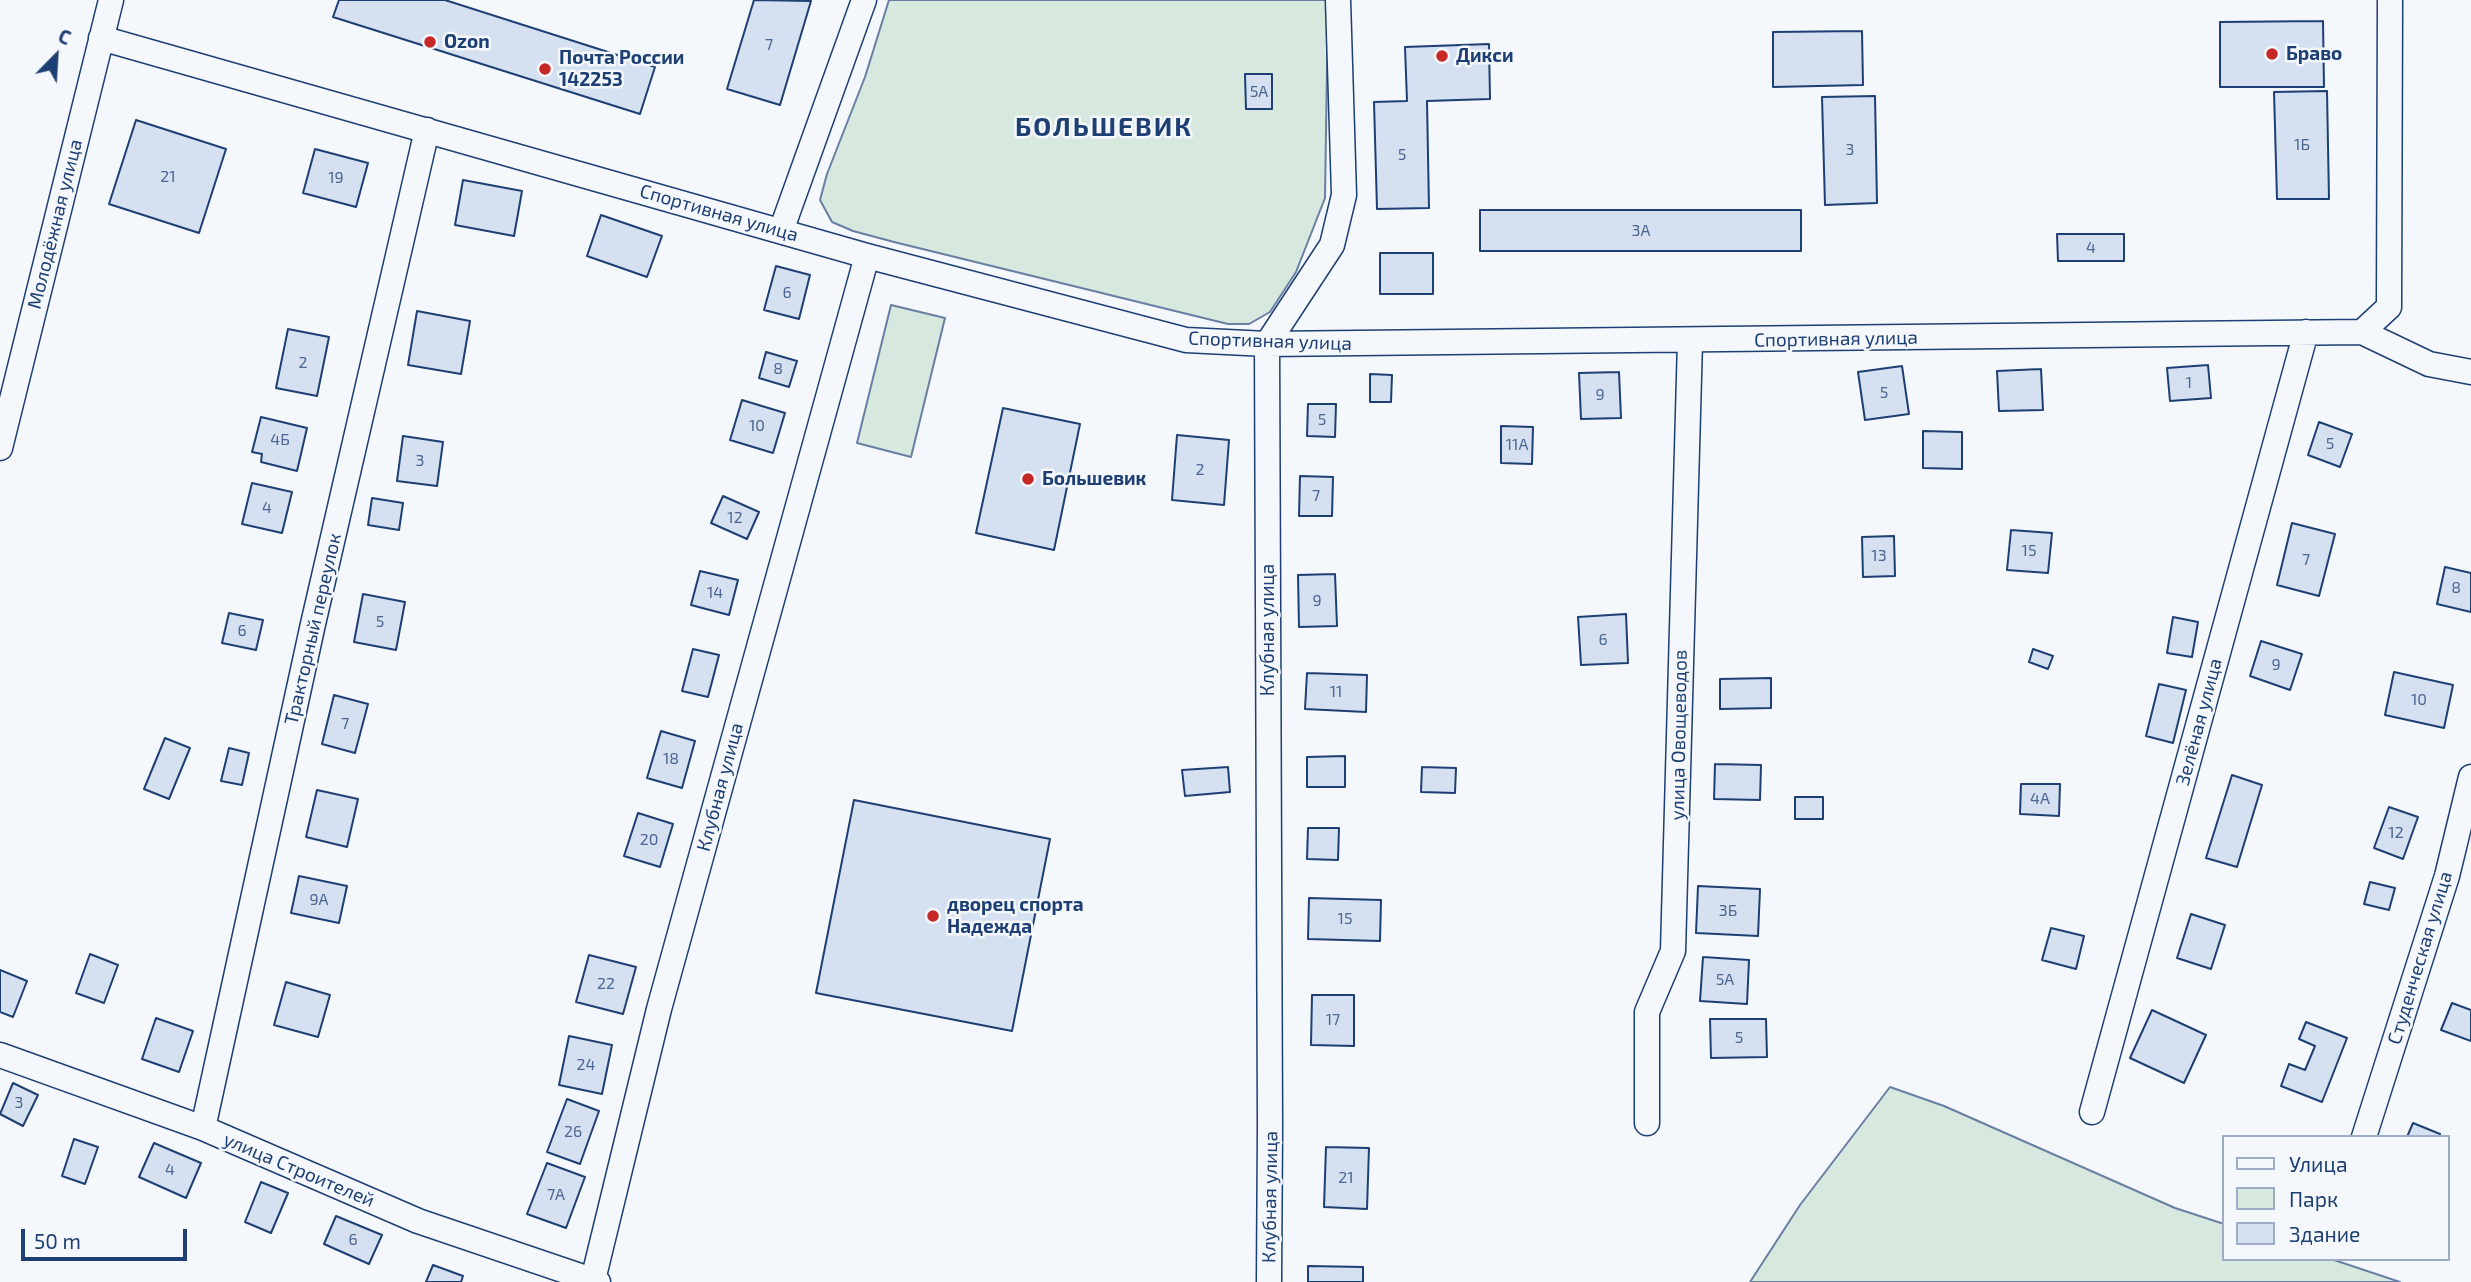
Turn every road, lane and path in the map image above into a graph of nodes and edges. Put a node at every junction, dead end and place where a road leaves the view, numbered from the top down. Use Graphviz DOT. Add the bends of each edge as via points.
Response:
graph roads {
  1 [pos="111,0"];
  2 [pos="864,0"];
  3 [pos="1338,0"];
  4 [pos="2390,0"];
  5 [pos="102,38"];
  6 [pos="427,130"];
  7 [pos="781,231"];
  8 [pos="867,256"];
  9 [pos="2306,332"];
  10 [pos="2362,332"];
  11 [pos="1690,341"];
  12 [pos="1267,344"];
  13 [pos="2471,372"];
  14 [pos="0,448"];
  15 [pos="2471,778"];
  16 [pos="0,1055"];
  17 [pos="2092,1112"];
  18 [pos="1647,1123"];
  19 [pos="203,1128"];
  20 [pos="2365,1135"];
  21 [pos="595,1281"];
  22 [pos="1269,1282"];
  1 -- 5 [label="street, Молодёжная улица"];
  2 -- 7 [label="street"];
  3 -- 12 [label="street" via="1344,195 1332,245"];
  4 -- 10 [label="street" via="2389,307"];
  5 -- 6 [label="street, Спортивная улица"];
  5 -- 14 [label="street, Молодёжная улица"];
  6 -- 7 [label="street, Спортивная улица"];
  6 -- 19 [label="street, Тракторный переулок"];
  7 -- 8 [label="street, Спортивная улица"];
  8 -- 12 [label="street, Спортивная улица" via="1186,340"];
  8 -- 21 [label="street, Клубная улица" via="659,1009"];
  9 -- 10 [label="street, Спортивная улица"];
  9 -- 11 [label="street, Спортивная улица"];
  9 -- 17 [label="street, Зелёная улица"];
  10 -- 13 [label="street, Спортивная улица" via="2429,364"];
  11 -- 12 [label="street, Спортивная улица"];
  11 -- 18 [label="street, улица Овощеводов" via="1674,951 1647,1012"];
  12 -- 22 [label="street, Клубная улица"];
  15 -- 20 [label="street, Студенческая улица" via="2447,876"];
  16 -- 19 [label="street, улица Строителей"];
  19 -- 21 [label="street, улица Строителей" via="418,1221"];
}
